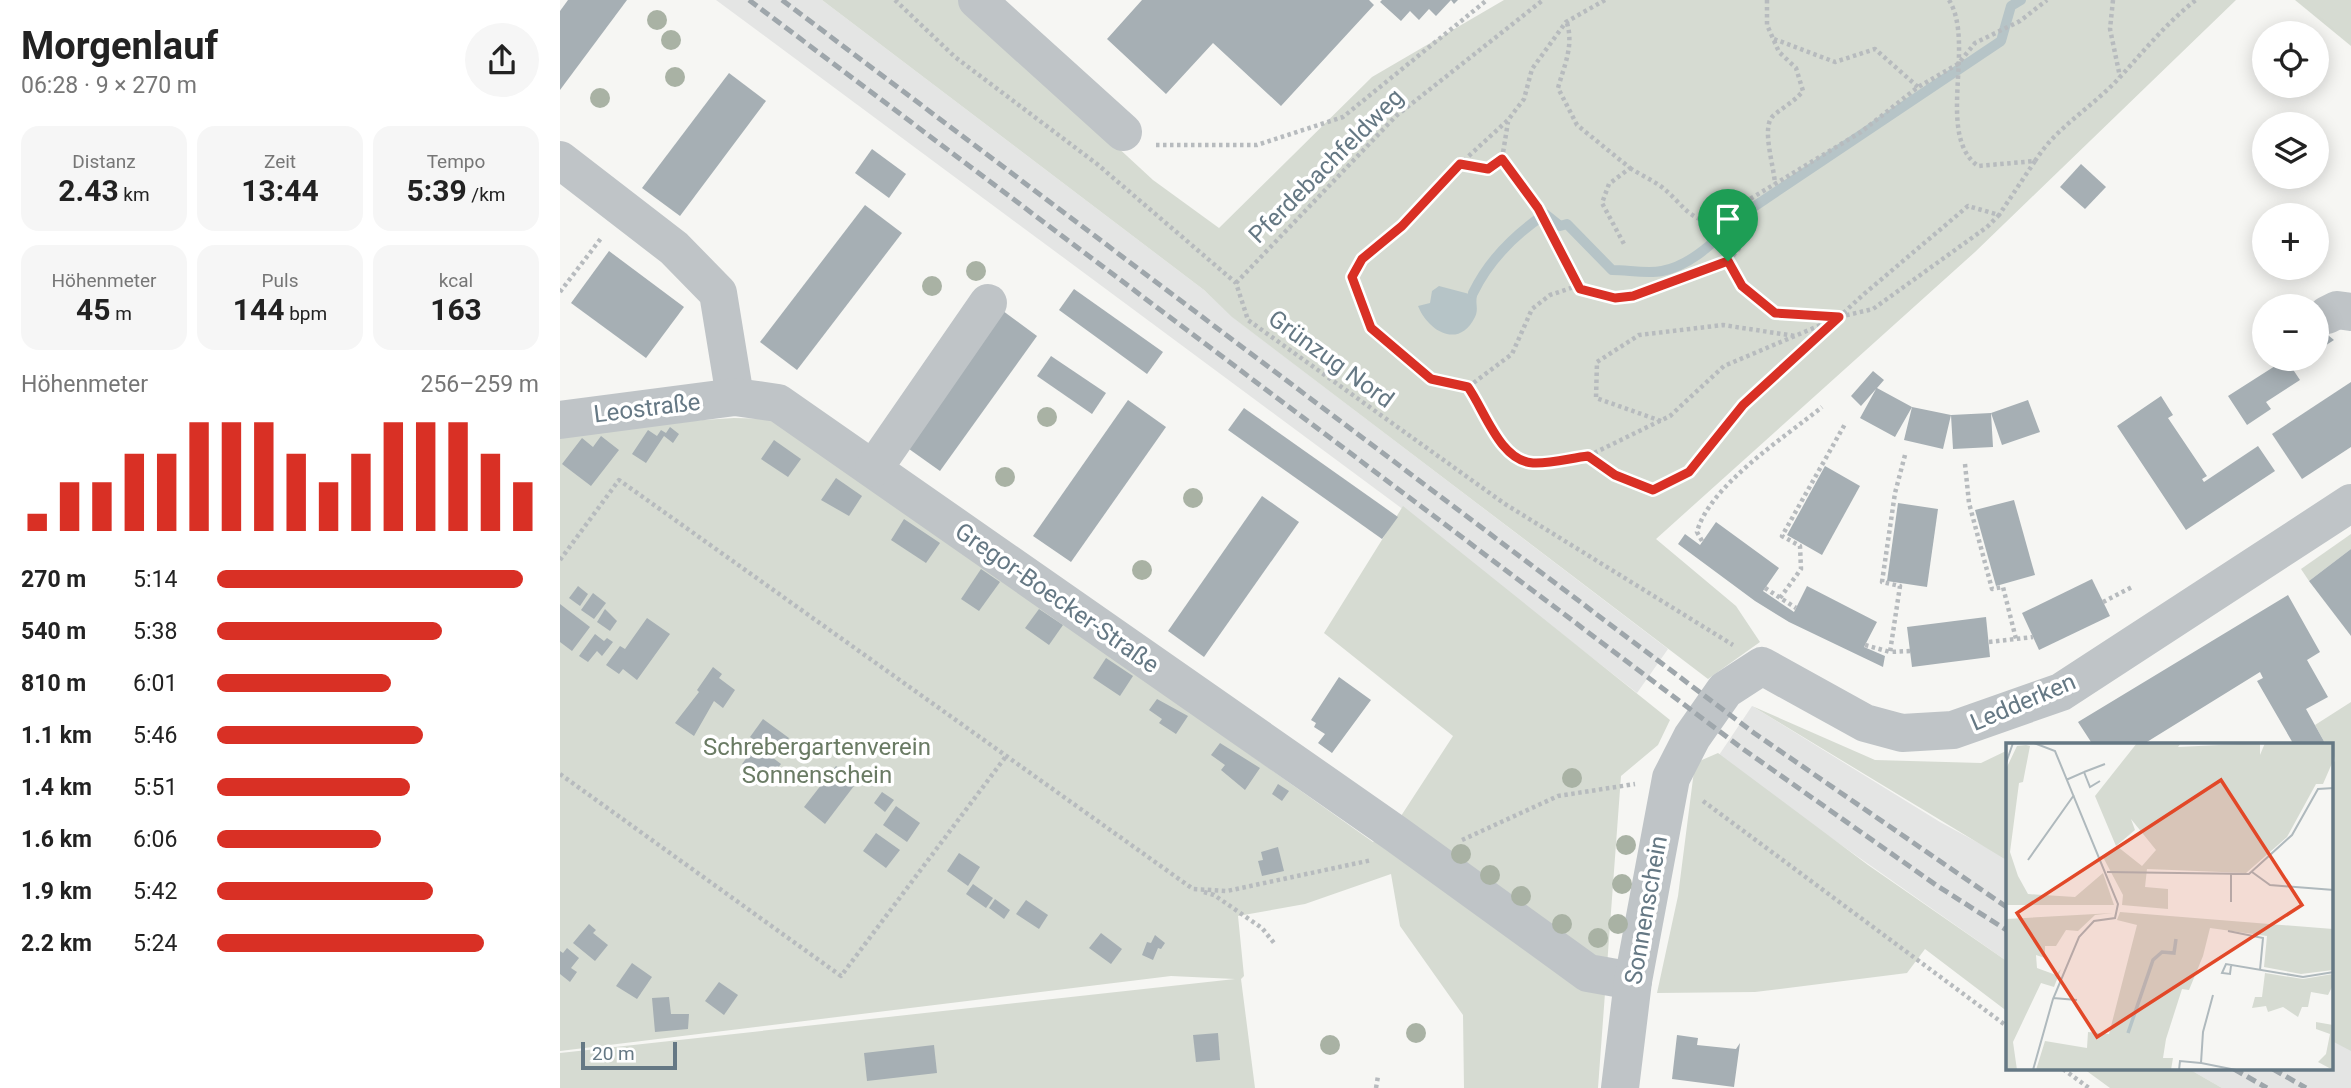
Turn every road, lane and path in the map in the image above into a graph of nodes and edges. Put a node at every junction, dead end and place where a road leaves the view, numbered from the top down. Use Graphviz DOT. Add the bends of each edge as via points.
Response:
graph roads {
  1 [pos="895,0"];
  2 [pos="977,0"];
  3 [pos="1488,0"];
  4 [pos="1543,0"];
  5 [pos="1605,0"];
  6 [pos="1767,0"];
  7 [pos="1949,0"];
  8 [pos="2047,0"];
  9 [pos="2113,0"];
  10 [pos="2196,0"];
  11 [pos="2039,3"];
  12 [pos="1566,22"];
  13 [pos="1773,38"];
  14 [pos="1958,64"];
  15 [pos="2120,78"];
  16 [pos="1918,87"];
  17 [pos="1508,120"];
  18 [pos="1123,132"];
  19 [pos="1502,159"];
  20 [pos="560,160"];
  21 [pos="2035,161"];
  22 [pos="1460,164"];
  23 [pos="1630,168"];
  24 [pos="1775,184"];
  25 [pos="1745,202"];
  26 [pos="623,208"];
  27 [pos="1999,215"];
  28 [pos="1624,244"];
  29 [pos="1728,261"];
  30 [pos="1236,283"];
  31 [pos="1577,286"];
  32 [pos="560,292"];
  33 [pos="988,303"];
  34 [pos="1839,317"];
  35 [pos="1795,336"];
  36 [pos="1468,387"];
  37 [pos="735,397"];
  38 [pos="1822,407"];
  39 [pos="560,420"];
  40 [pos="1661,421"];
  41 [pos="1845,424"];
  42 [pos="1905,455"];
  43 [pos="1588,456"];
  44 [pos="1965,464"];
  45 [pos="874,468"];
  46 [pos="2351,503"];
  47 [pos="1702,541"];
  48 [pos="560,560"];
  49 [pos="2132,587"];
  50 [pos="1765,588"];
  51 [pos="1780,598"];
  52 [pos="2103,602"];
  53 [pos="1796,608"];
  54 [pos="2033,637"];
  55 [pos="2015,639"];
  56 [pos="1989,642"];
  57 [pos="1866,645"];
  58 [pos="1910,651"];
  59 [pos="1890,652"];
  60 [pos="1762,666"];
  61 [pos="1007,755"];
  62 [pos="560,774"];
  63 [pos="1671,778"];
  64 [pos="1411,845"];
  65 [pos="1194,889"];
  66 [pos="1274,943"];
  67 [pos="1633,981"];
  68 [pos="2006,1026"];
  69 [pos="2064,1070"];
  70 [pos="1378,1076"];
  71 [pos="1376,1088"];
  72 [pos="1620,1088"];
  73 [pos="2088,1088"];
  1 -- 30 [label="path" via="955,57 1097,164"];
  2 -- 18 [label="street"];
  3 -- 18 [label="path" via="1343,117 1258,145 1143,145"];
  4 -- 30 [label="path, Pferdebachfeldweg" via="1396,116"];
  5 -- 12 [label="path"];
  6 -- 13 [label="path" via="1767,25"];
  7 -- 14 [label="path" via="1960,32"];
  8 -- 11 [label="path"];
  9 -- 15 [label="path" via="2109,29"];
  10 -- 15 [label="path"];
  11 -- 14 [label="path" via="2020,21 1986,36"];
  12 -- 17 [label="path" via="1532,69 1524,99"];
  12 -- 23 [label="path" via="1571,36 1558,88 1577,125"];
  13 -- 16 [label="path" via="1835,62 1875,49"];
  13 -- 24 [label="path" via="1779,52 1796,68 1802,91 1771,117 1765,131"];
  14 -- 16 [label="path"];
  14 -- 21 [label="path" via="1959,130 1968,159 1978,166"];
  15 -- 21 [label="path" via="2066,125"];
  16 -- 24 [label="path" via="1861,132"];
  17 -- 19 [label="path"];
  17 -- 22 [label="path"];
  19 -- 22 [label="path" via="1488,169"];
  19 -- 31 [label="path" via="1538,208"];
  20 -- 26 [label="street"];
  21 -- 27 [label="path"];
  22 -- 36 [label="path" via="1402,226 1362,259 1352,277 1371,328 1431,379"];
  23 -- 25 [label="path" via="1660,186 1688,215 1706,222 1722,223"];
  23 -- 28 [label="path" via="1609,184 1602,203"];
  24 -- 25 [label="path"];
  25 -- 29 [label="path" via="1749,236"];
  26 -- 32 [label="path"];
  26 -- 37 [label="street" via="674,247 718,293"];
  27 -- 34 [label="path" via="1873,310"];
  27 -- 34 [label="path" via="1968,206"];
  29 -- 31 [label="path" via="1633,296 1615,298"];
  29 -- 34 [label="path" via="1742,286 1775,313"];
  30 -- 60 [label="path, Grünzug Nord" via="1248,320 1316,371 1505,504"];
  31 -- 36 [label="path" via="1539,302 1526,319 1512,354"];
  33 -- 45 [label="street"];
  34 -- 35 [label="path"];
  34 -- 43 [label="path" via="1743,405 1689,472 1653,490 1615,475"];
  35 -- 40 [label="path" via="1724,366"];
  35 -- 40 [label="path" via="1723,325 1639,335 1597,362 1596,398"];
  36 -- 43 [label="path" via="1517,460 1534,463"];
  37 -- 39 [label="street, Leostraße"];
  37 -- 45 [label="street, Gregor-Boecker-Straße" via="778,403"];
  38 -- 47 [label="path" via="1716,498 1700,519 1697,533"];
  40 -- 43 [label="path"];
  41 -- 51 [label="path" via="1782,536 1800,546 1801,569"];
  42 -- 59 [label="path" via="1882,582 1900,586"];
  44 -- 55 [label="path" via="1969,503 1992,589 2003,587"];
  45 -- 64 [label="street, Gregor-Boecker-Straße"];
  46 -- 60 [label="street, Ledderken" via="2061,692 1953,730 1902,733 1865,723"];
  48 -- 61 [label="path" via="618,480"];
  49 -- 52 [label="path"];
  50 -- 51 [label="path"];
  51 -- 53 [label="path"];
  54 -- 55 [label="path"];
  55 -- 56 [label="path"];
  57 -- 59 [label="path"];
  58 -- 59 [label="path"];
  60 -- 63 [label="street, Sonnenschein" via="1725,690 1692,737"];
  61 -- 62 [label="path" via="842,976"];
  61 -- 65 [label="path"];
  63 -- 64 [label="path" via="1558,796"];
  63 -- 67 [label="street, Sonnenschein"];
  63 -- 68 [label="path"];
  64 -- 65 [label="path" via="1380,859 1227,891"];
  64 -- 67 [label="street, Gregor-Boecker-Straße" via="1588,973"];
  65 -- 66 [label="path" via="1214,895 1262,928"];
  67 -- 72 [label="street, Sonnenschein"];
  69 -- 73 [label="path"];
  70 -- 71 [label="path"];
}
